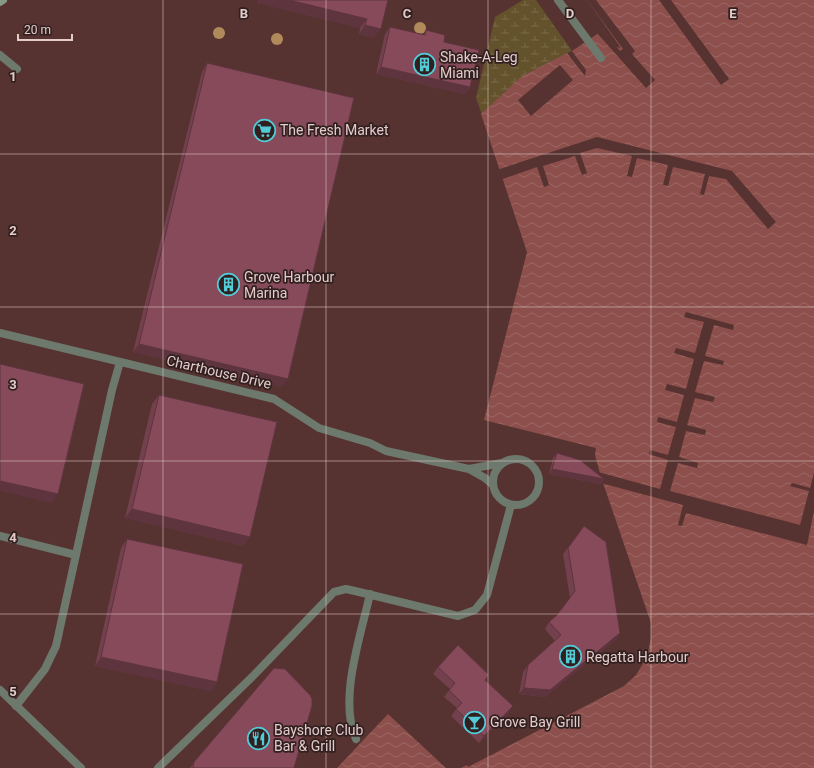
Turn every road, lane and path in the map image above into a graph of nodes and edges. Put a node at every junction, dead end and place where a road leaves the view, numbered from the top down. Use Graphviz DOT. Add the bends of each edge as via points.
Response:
graph roads {
  1 [pos="3,0"];
  2 [pos="558,0"];
  3 [pos="0,2"];
  4 [pos="0,55"];
  5 [pos="601,58"];
  6 [pos="17,69"];
  7 [pos="0,333"];
  8 [pos="120,362"];
  9 [pos="502,463"];
  10 [pos="469,469"];
  11 [pos="493,485"];
  12 [pos="511,504"];
  13 [pos="0,536"];
  14 [pos="76,555"];
  15 [pos="370,594"];
  16 [pos="0,690"];
  17 [pos="16,706"];
  18 [pos="356,739"];
  19 [pos="81,768"];
  20 [pos="158,768"];
  1 -- 3 [label="main road"];
  2 -- 5 [label="street"];
  4 -- 6 [label="street"];
  7 -- 8 [label="street, Charthouse Drive"];
  8 -- 10 [label="street, Charthouse Drive" via="274,399 319,428 370,442 386,451"];
  8 -- 14 [label="street"];
  9 -- 10 [label="street, Charthouse Drive"];
  9 -- 11 [label="street" via="493,474"];
  9 -- 12 [label="street" via="515,459 523,460 536,470 539,478 539,486 531,500 524,504"];
  10 -- 11 [label="street, Charthouse Drive"];
  11 -- 12 [label="street" via="496,495"];
  12 -- 15 [label="street" via="487,594 475,610 458,616"];
  13 -- 14 [label="street"];
  14 -- 17 [label="street" via="56,646 45,669"];
  15 -- 18 [label="street" via="349,693 349,719"];
  15 -- 20 [label="street" via="346,589 334,592 254,675"];
  16 -- 17 [label="street"];
  17 -- 19 [label="street"];
}
